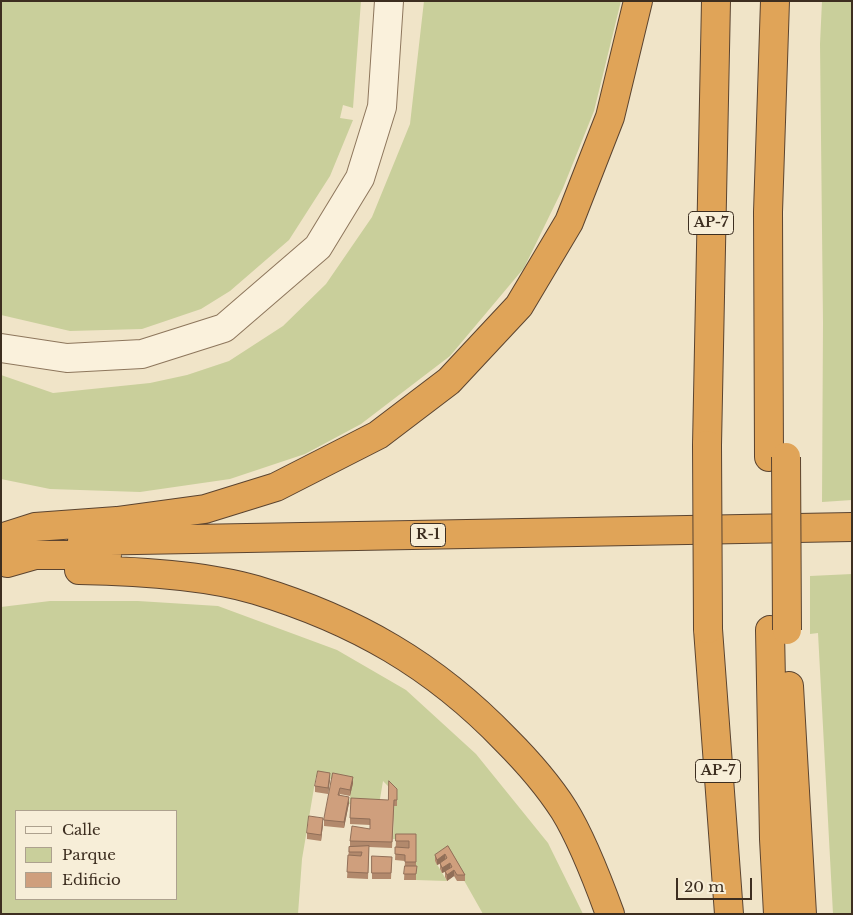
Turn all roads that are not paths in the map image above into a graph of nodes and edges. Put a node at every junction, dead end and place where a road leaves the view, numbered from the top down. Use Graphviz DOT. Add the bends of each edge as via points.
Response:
graph roads {
  1 [pos="389,1"];
  2 [pos="638,1"];
  3 [pos="716,1"];
  4 [pos="775,11"];
  5 [pos="1,348"];
  6 [pos="852,528"];
  7 [pos="852,543"];
  8 [pos="3,550"];
  9 [pos="778,630"];
  10 [pos="610,914"];
  11 [pos="729,914"];
  12 [pos="778,914"];
  13 [pos="802,914"];
  1 -- 5 [label="lane" via="382,107 360,178 318,247 224,328 142,354 66,358"];
  2 -- 8 [label="highway" via="610,117 569,222 519,306 449,381 378,435 276,486 205,509 116,521 35,527"];
  3 -- 11 [label="highway, AP-7, bridge" via="707,445 708,628"];
  4 -- 9 [label="highway" via="768,212 778,457"];
  6 -- 8 [label="highway, R-1" via="33,541"];
  7 -- 8 [label="highway" via="35,556"];
  8 -- 10 [label="highway" via="35,569 102,570 183,577 254,590 316,611 370,635 407,657 478,710 526,760 564,810"];
  9 -- 12 [label="highway" via="774,839"];
  9 -- 13 [label="highway"];
}
